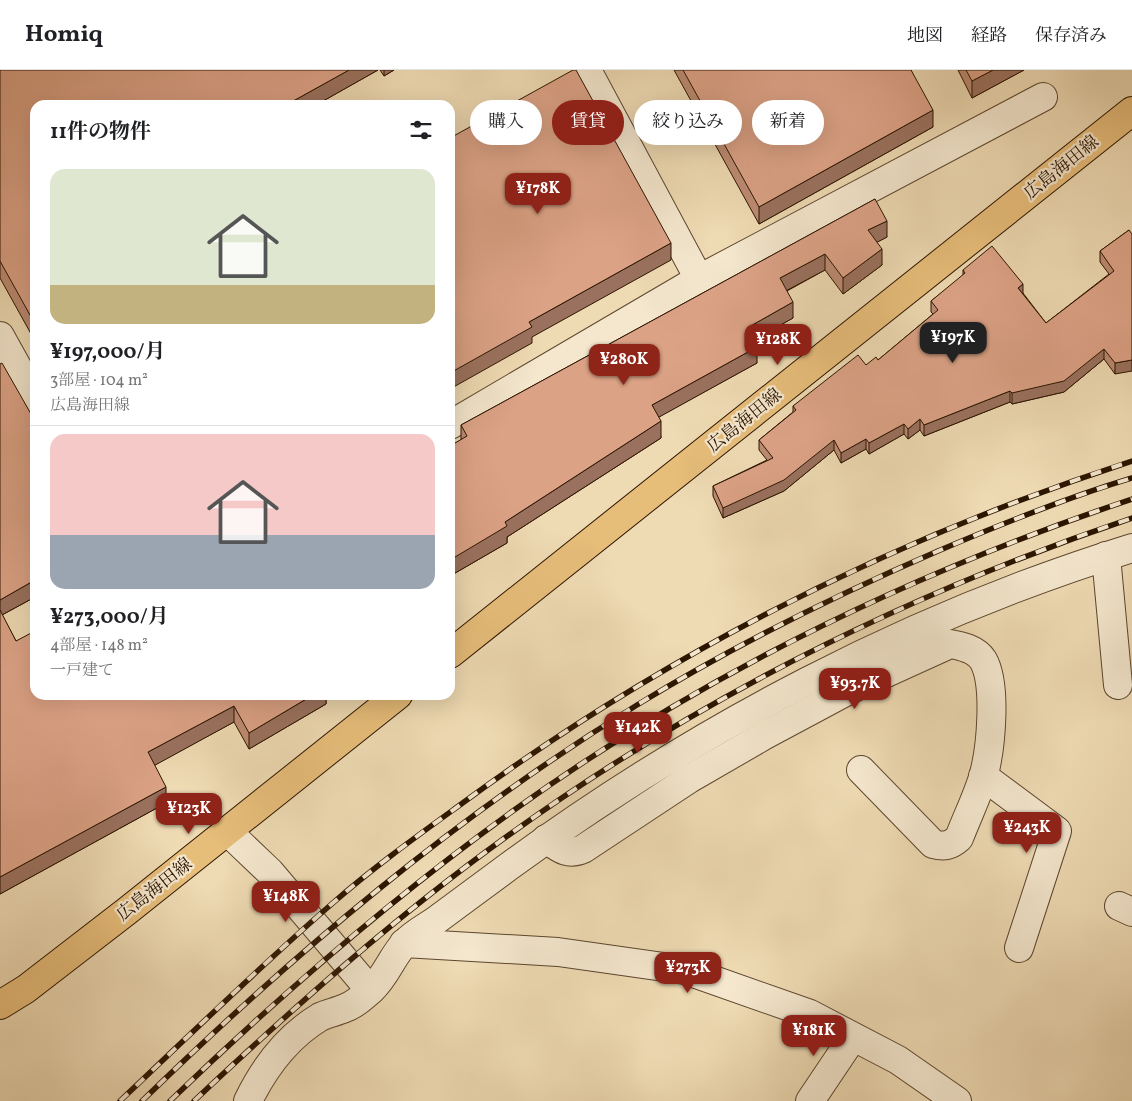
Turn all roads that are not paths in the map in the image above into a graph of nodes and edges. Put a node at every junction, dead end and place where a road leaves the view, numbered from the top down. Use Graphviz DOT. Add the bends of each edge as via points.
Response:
graph roads {
  1 [pos="587,70"];
  2 [pos="1043,97"];
  3 [pos="1132,111"];
  4 [pos="699,279"];
  5 [pos="0,336"];
  6 [pos="30,390"];
  7 [pos="455,422"];
  8 [pos="1132,548"];
  9 [pos="1106,556"];
  10 [pos="455,650"];
  11 [pos="1118,685"];
  12 [pos="392,700"];
  13 [pos="862,770"];
  14 [pos="983,776"];
  15 [pos="227,831"];
  16 [pos="546,839"];
  17 [pos="404,943"];
  18 [pos="1019,948"];
  19 [pos="370,990"];
  20 [pos="0,1004"];
  21 [pos="853,1037"];
  22 [pos="248,1101"];
  23 [pos="810,1101"];
  24 [pos="957,1101"];
  1 -- 4 [label="street"];
  2 -- 4 [label="street"];
  3 -- 10 [label="main road, 広島海田線"];
  4 -- 7 [label="street"];
  5 -- 6 [label="street"];
  8 -- 9 [label="street"];
  9 -- 11 [label="street"];
  9 -- 16 [label="street" via="929,623 837,666 664,762"];
  12 -- 15 [label="main road, 広島海田線"];
  13 -- 14 [label="street" via="933,844 942,846 959,838"];
  14 -- 16 [label="street" via="992,734 987,674 983,660 974,651 950,644 851,688 765,735 689,779 583,849 565,852"];
  14 -- 18 [label="street" via="1057,831"];
  15 -- 19 [label="street" via="270,872"];
  15 -- 20 [label="main road, 広島海田線" via="34,983"];
  16 -- 17 [label="street"];
  17 -- 19 [label="street" via="386,974"];
  17 -- 21 [label="street" via="558,952 685,970 810,1014"];
  19 -- 22 [label="street" via="347,1008 328,1013 310,1024 274,1057 262,1072"];
  21 -- 23 [label="street"];
  21 -- 24 [label="street" via="898,1060"];
}
